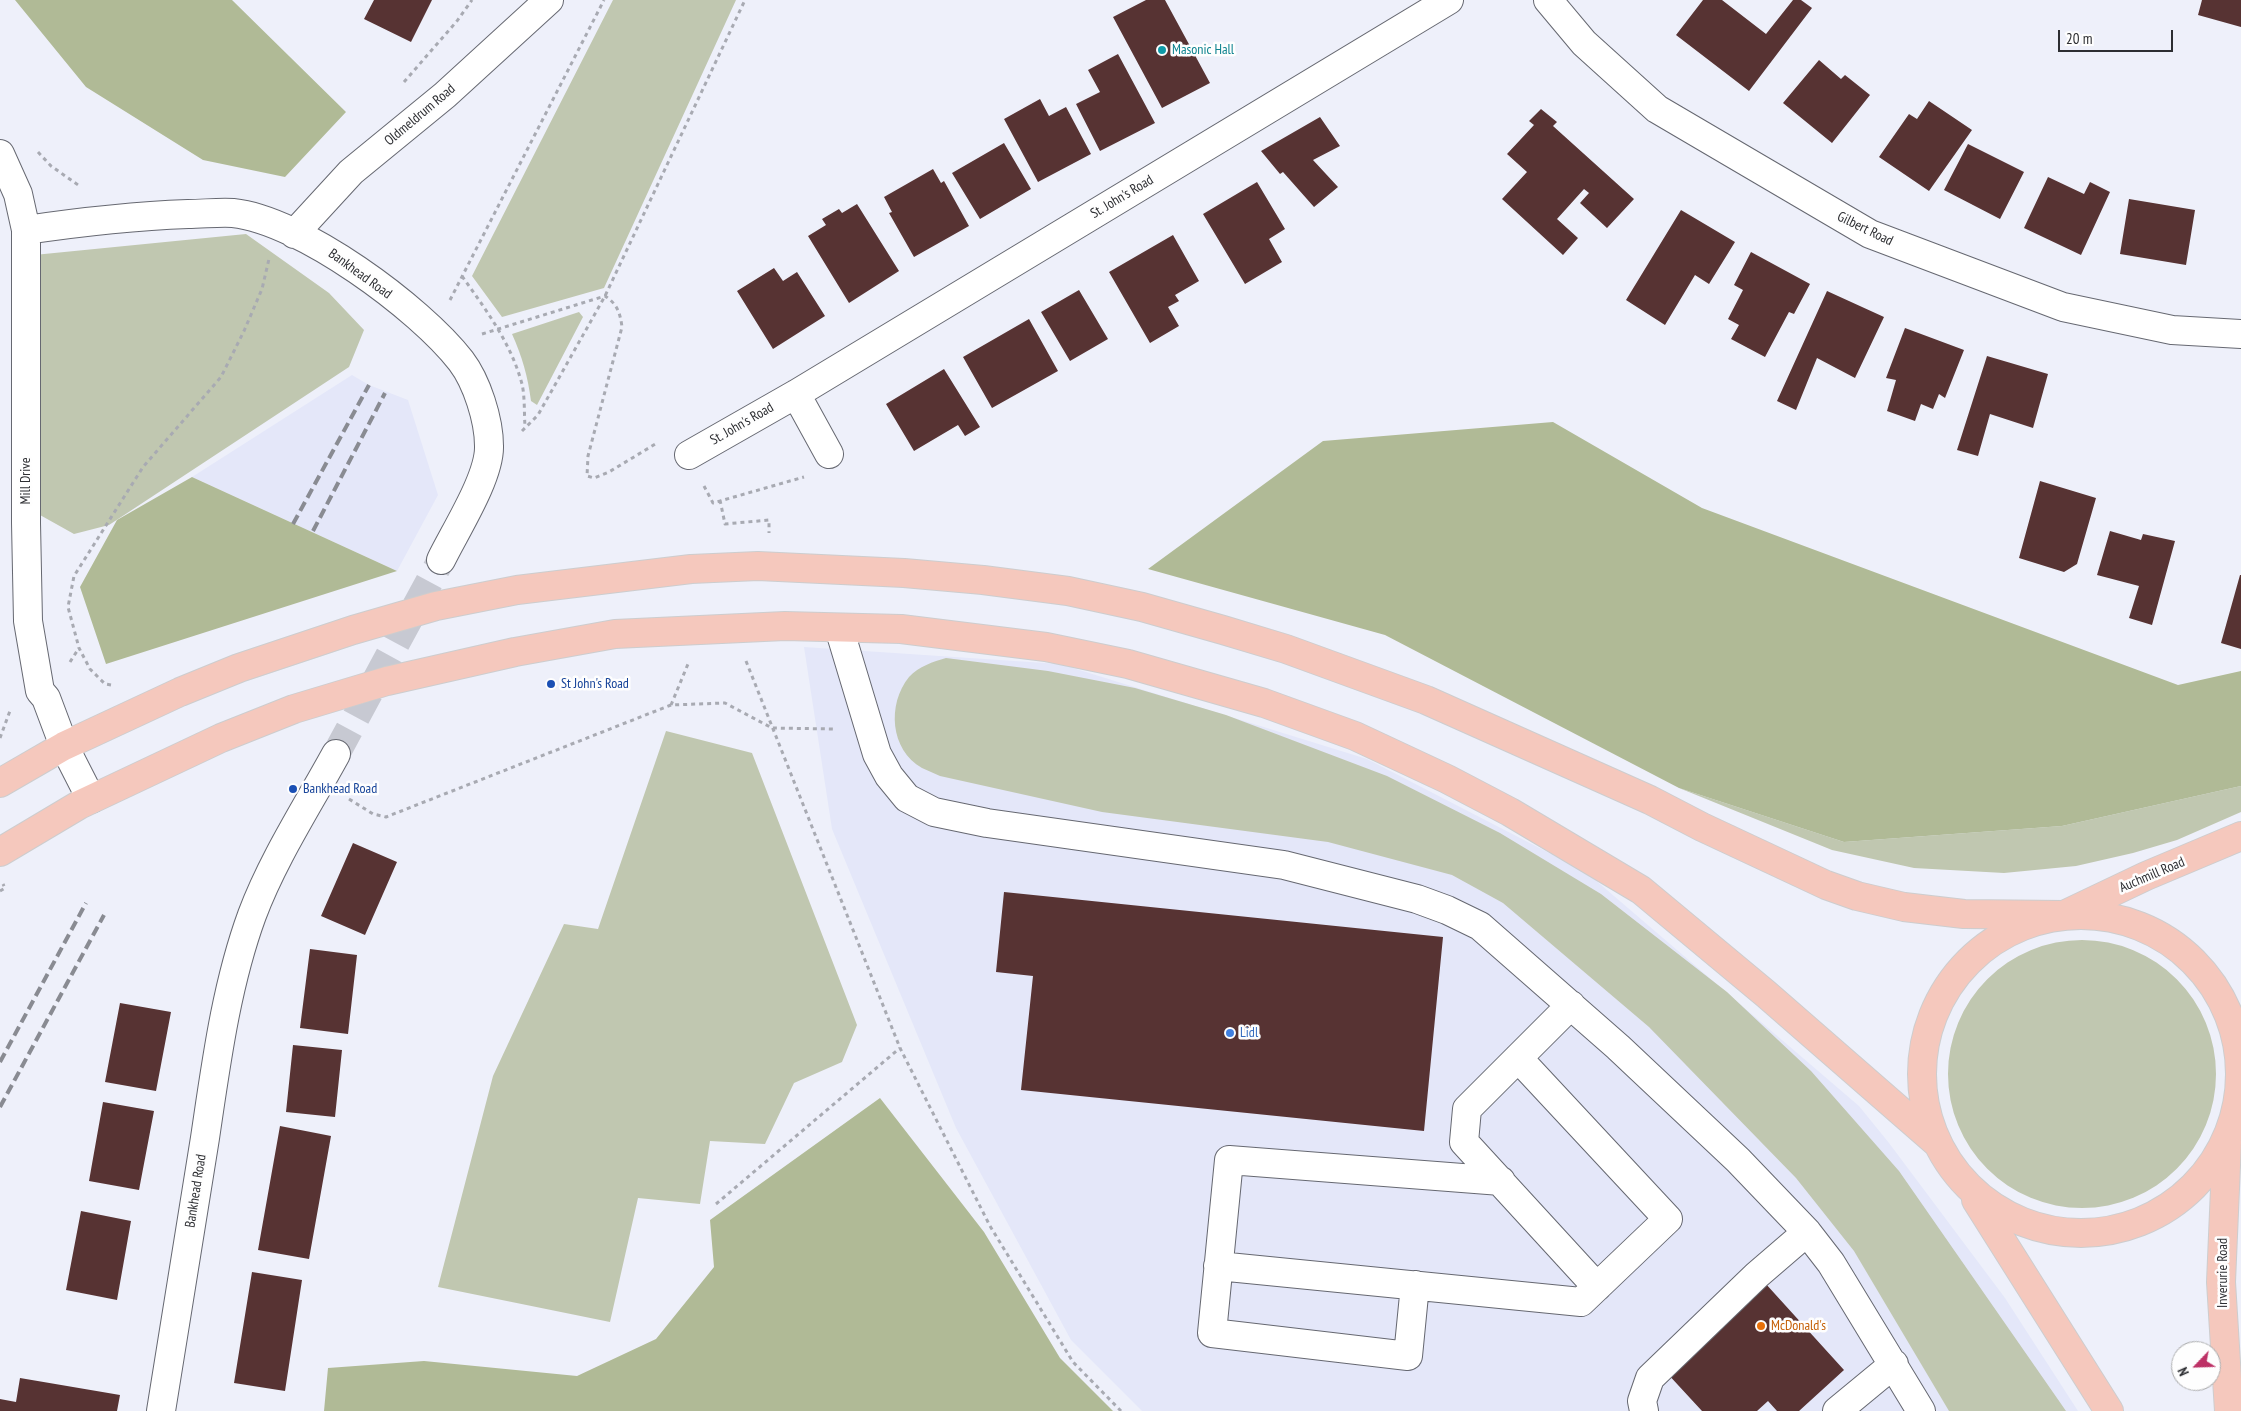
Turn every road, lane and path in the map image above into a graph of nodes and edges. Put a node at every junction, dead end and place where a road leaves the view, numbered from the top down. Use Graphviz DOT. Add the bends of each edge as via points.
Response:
graph roads {
  1 [pos="472,0"];
  2 [pos="549,0"];
  3 [pos="604,0"];
  4 [pos="745,0"];
  5 [pos="1449,0"];
  6 [pos="1548,0"];
  7 [pos="398,88"];
  8 [pos="1,156"];
  9 [pos="88,187"];
  10 [pos="26,230"];
  11 [pos="286,230"];
  12 [pos="605,296"];
  13 [pos="499,328"];
  14 [pos="2241,334"];
  15 [pos="796,394"];
  16 [pos="525,427"];
  17 [pos="829,454"];
  18 [pos="689,455"];
  19 [pos="486,467"];
  20 [pos="720,500"];
  21 [pos="769,539"];
  22 [pos="441,560"];
  23 [pos="839,628"];
  24 [pos="702,630"];
  25 [pos="119,687"];
  26 [pos="671,705"];
  27 [pos="772,728"];
  28 [pos="869,729"];
  29 [pos="64,746"];
  30 [pos="336,754"];
  31 [pos="0,783"];
  32 [pos="91,799"];
  33 [pos="373,814"];
  34 [pos="2241,836"];
  35 [pos="0,852"];
  36 [pos="2064,915"];
  37 [pos="1571,1005"];
  38 [pos="900,1048"];
  39 [pos="1518,1058"];
  40 [pos="2240,1081"];
  41 [pos="2228,1136"];
  42 [pos="1937,1143"];
  43 [pos="1501,1181"];
  44 [pos="1970,1190"];
  45 [pos="716,1204"];
  46 [pos="1807,1232"];
  47 [pos="1218,1266"];
  48 [pos="1415,1286"];
  49 [pos="1597,1287"];
  50 [pos="1894,1364"];
  51 [pos="1847,1403"];
  52 [pos="161,1411"];
  53 [pos="1122,1411"];
  54 [pos="1644,1411"];
  55 [pos="1921,1411"];
  56 [pos="2108,1411"];
  57 [pos="2229,1411"];
  1 -- 7 [label="path"];
  2 -- 11 [label="street, Oldmeldrum Road" via="445,96"];
  3 -- 13 [label="path" via="462,276"];
  4 -- 12 [label="path"];
  5 -- 15 [label="street, St. John's Road"];
  6 -- 14 [label="street, Gilbert Road" via="1584,43 1657,110 1870,234 2063,307 2172,330"];
  8 -- 9 [label="path" via="30,142 51,166 78,187"];
  8 -- 10 [label="street, Mill Drive" via="18,194"];
  10 -- 11 [label="street, Bankhead Road" via="149,215 233,213 266,220"];
  10 -- 29 [label="street, Mill Drive" via="28,621 40,691 46,698"];
  11 -- 19 [label="street, Bankhead Road" via="325,248 361,273 417,316 461,361 472,379 488,427 490,448"];
  11 -- 25 [label="path" via="244,331 221,376 143,468 74,576 68,607 79,648 90,669 105,684"];
  12 -- 13 [label="path"];
  12 -- 16 [label="path" via="538,415"];
  13 -- 16 [label="path" via="522,385"];
  15 -- 17 [label="street"];
  15 -- 18 [label="street, St. John's Road"];
  16 -- 19 [label="path"];
  19 -- 22 [label="street, Bankhead Road"];
  20 -- 21 [label="path" via="724,524 769,520"];
  23 -- 24 [label="main road" via="785,626"];
  23 -- 28 [label="street"];
  23 -- 42 [label="main road" via="901,629 976,638 1046,647 1128,664 1282,710 1355,736 1438,775 1549,834 1641,890"];
  24 -- 26 [label="path"];
  24 -- 32 [label="main road" via="615,634 515,652 387,681 294,710 221,738"];
  26 -- 27 [label="path" via="725,703"];
  26 -- 33 [label="path" via="386,818"];
  27 -- 28 [label="path"];
  27 -- 38 [label="path"];
  28 -- 37 [label="street" via="889,776 907,798 934,812 987,823 1284,865 1417,899 1480,926"];
  29 -- 31 [label="main road"];
  29 -- 32 [label="street, Mill Drive"];
  29 -- 36 [label="main road" via="240,668 344,632 436,606 518,590 691,569 758,566 904,573 983,580 1142,606 1286,650 1426,700 1650,800 1826,885 1857,896 1904,907 1964,914"];
  30 -- 52 [label="street, Bankhead Road" via="287,842 256,907 232,988 210,1101"];
  32 -- 35 [label="main road"];
  34 -- 36 [label="main road, Auchmill Road"];
  36 -- 40 [label="main road" via="2091,914 2118,919 2144,928 2190,958 2223,1002 2239,1054"];
  36 -- 42 [label="main road" via="2021,926 1983,947 1949,985 1932,1016 1922,1058 1923,1102"];
  37 -- 39 [label="street"];
  37 -- 46 [label="street" via="1738,1160"];
  38 -- 45 [label="path"];
  38 -- 53 [label="path" via="990,1226 1073,1362"];
  39 -- 43 [label="street" via="1466,1109 1464,1142"];
  39 -- 49 [label="street" via="1668,1219"];
  40 -- 41 [label="main road"];
  41 -- 44 [label="main road" via="2209,1169 2182,1197 2150,1218 2114,1230 2075,1234 2037,1228 2002,1213"];
  41 -- 57 [label="main road, Inverurie Road" via="2221,1282"];
  42 -- 44 [label="main road" via="1951,1168"];
  43 -- 47 [label="street" via="1229,1160"];
  43 -- 49 [label="street"];
  44 -- 56 [label="main road"];
  46 -- 50 [label="street"];
  46 -- 54 [label="street" via="1757,1275 1650,1378 1642,1401"];
  47 -- 48 [label="street"];
  47 -- 48 [label="street" via="1212,1333 1408,1356"];
  48 -- 49 [label="street" via="1581,1302"];
  50 -- 51 [label="street"];
  50 -- 55 [label="street"];
}
